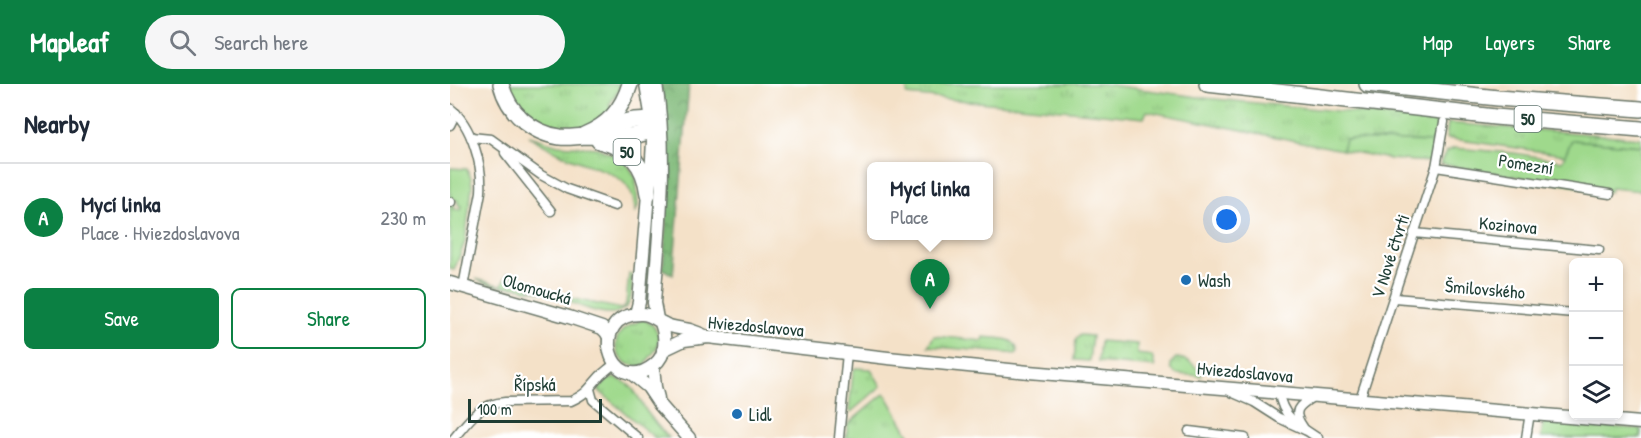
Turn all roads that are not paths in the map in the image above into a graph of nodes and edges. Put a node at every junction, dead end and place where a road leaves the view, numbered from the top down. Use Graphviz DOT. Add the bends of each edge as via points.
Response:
graph roads {
  1 [pos="501,84"];
  2 [pos="630,84"];
  3 [pos="646,84"];
  4 [pos="656,84"];
  5 [pos="1207,84"];
  6 [pos="1367,84"];
  7 [pos="1641,110"];
  8 [pos="453,111"];
  9 [pos="1444,122"];
  10 [pos="450,125"];
  11 [pos="602,126"];
  12 [pos="1641,129"];
  13 [pos="652,130"];
  14 [pos="582,136"];
  15 [pos="471,137"];
  16 [pos="501,147"];
  17 [pos="1436,167"];
  18 [pos="536,172"];
  19 [pos="530,185"];
  20 [pos="648,194"];
  21 [pos="1610,194"];
  22 [pos="661,204"];
  23 [pos="615,206"];
  24 [pos="551,211"];
  25 [pos="1414,233"];
  26 [pos="1599,250"];
  27 [pos="450,283"];
  28 [pos="463,287"];
  29 [pos="1394,298"];
  30 [pos="1569,313"];
  31 [pos="636,314"];
  32 [pos="569,316"];
  33 [pos="659,321"];
  34 [pos="618,322"];
  35 [pos="609,337"];
  36 [pos="708,337"];
  37 [pos="663,350"];
  38 [pos="847,353"];
  39 [pos="615,363"];
  40 [pos="653,366"];
  41 [pos="631,373"];
  42 [pos="1220,388"];
  43 [pos="590,389"];
  44 [pos="1279,393"];
  45 [pos="1315,396"];
  46 [pos="1360,399"];
  47 [pos="660,405"];
  48 [pos="1530,413"];
  49 [pos="1641,423"];
  50 [pos="1305,430"];
  51 [pos="1189,431"];
  52 [pos="454,438"];
  53 [pos="638,438"];
  54 [pos="688,438"];
  55 [pos="839,438"];
  56 [pos="1245,438"];
  57 [pos="1317,438"];
  58 [pos="1526,438"];
  1 -- 14 [label="highway, 50" via="513,110 531,127 554,136"];
  2 -- 11 [label="highway, 50" via="621,105"];
  3 -- 13 [label="main road"];
  4 -- 22 [label="main road" via="662,146"];
  5 -- 12 [label="highway, 50" via="1495,117"];
  6 -- 7 [label="highway, 50"];
  8 -- 10 [label="street"];
  8 -- 15 [label="street"];
  9 -- 17 [label="street, V Nové čtvrti"];
  11 -- 13 [label="highway" via="635,120"];
  11 -- 14 [label="highway, 50"];
  13 -- 14 [label="highway, 50" via="610,138"];
  13 -- 20 [label="main road"];
  13 -- 22 [label="main road"];
  14 -- 20 [label="highway, 50" via="614,145 631,155 644,173"];
  15 -- 16 [label="street" via="491,139"];
  15 -- 28 [label="street" via="482,176"];
  16 -- 18 [label="street"];
  16 -- 19 [label="street"];
  17 -- 21 [label="street, Pomezní"];
  17 -- 25 [label="street, V Nové čtvrti"];
  18 -- 19 [label="street"];
  18 -- 23 [label="street" via="567,189"];
  19 -- 24 [label="street"];
  20 -- 31 [label="main road"];
  22 -- 33 [label="main road" via="654,303"];
  25 -- 26 [label="street, Kozinova"];
  25 -- 29 [label="street, V Nové čtvrti"];
  27 -- 28 [label="main road, Olomoucká"];
  28 -- 32 [label="main road, Olomoucká"];
  29 -- 30 [label="street, Šmilovského"];
  29 -- 46 [label="street, V Nové čtvrti"];
  31 -- 33 [label="main road" via="648,314"];
  31 -- 34 [label="main road"];
  32 -- 34 [label="main road"];
  32 -- 35 [label="main road, Olomoucká" via="602,328"];
  33 -- 36 [label="main road"];
  33 -- 37 [label="main road" via="665,336"];
  34 -- 35 [label="main road"];
  35 -- 39 [label="main road" via="609,352"];
  36 -- 37 [label="main road, Hviezdoslavova" via="684,340"];
  36 -- 38 [label="main road, Hviezdoslavova"];
  37 -- 40 [label="main road"];
  38 -- 42 [label="main road, Hviezdoslavova"];
  38 -- 55 [label="street"];
  39 -- 41 [label="main road"];
  39 -- 43 [label="street, Řípská"];
  40 -- 41 [label="main road"];
  40 -- 47 [label="main road"];
  41 -- 47 [label="main road" via="648,387"];
  42 -- 44 [label="main road, Hviezdoslavova"];
  42 -- 50 [label="street"];
  43 -- 52 [label="street, Řípská" via="571,401 494,403 483,407"];
  43 -- 53 [label="street" via="594,400"];
  44 -- 45 [label="main road, Hviezdoslavova"];
  44 -- 50 [label="street" via="1286,414"];
  45 -- 46 [label="main road, Hviezdoslavova"];
  45 -- 50 [label="street" via="1298,409 1298,420"];
  46 -- 48 [label="main road, Hviezdoslavova"];
  47 -- 54 [label="main road"];
  48 -- 49 [label="main road, Hviezdoslavova"];
  48 -- 58 [label="street"];
  50 -- 57 [label="street"];
  51 -- 56 [label="street"];
}
